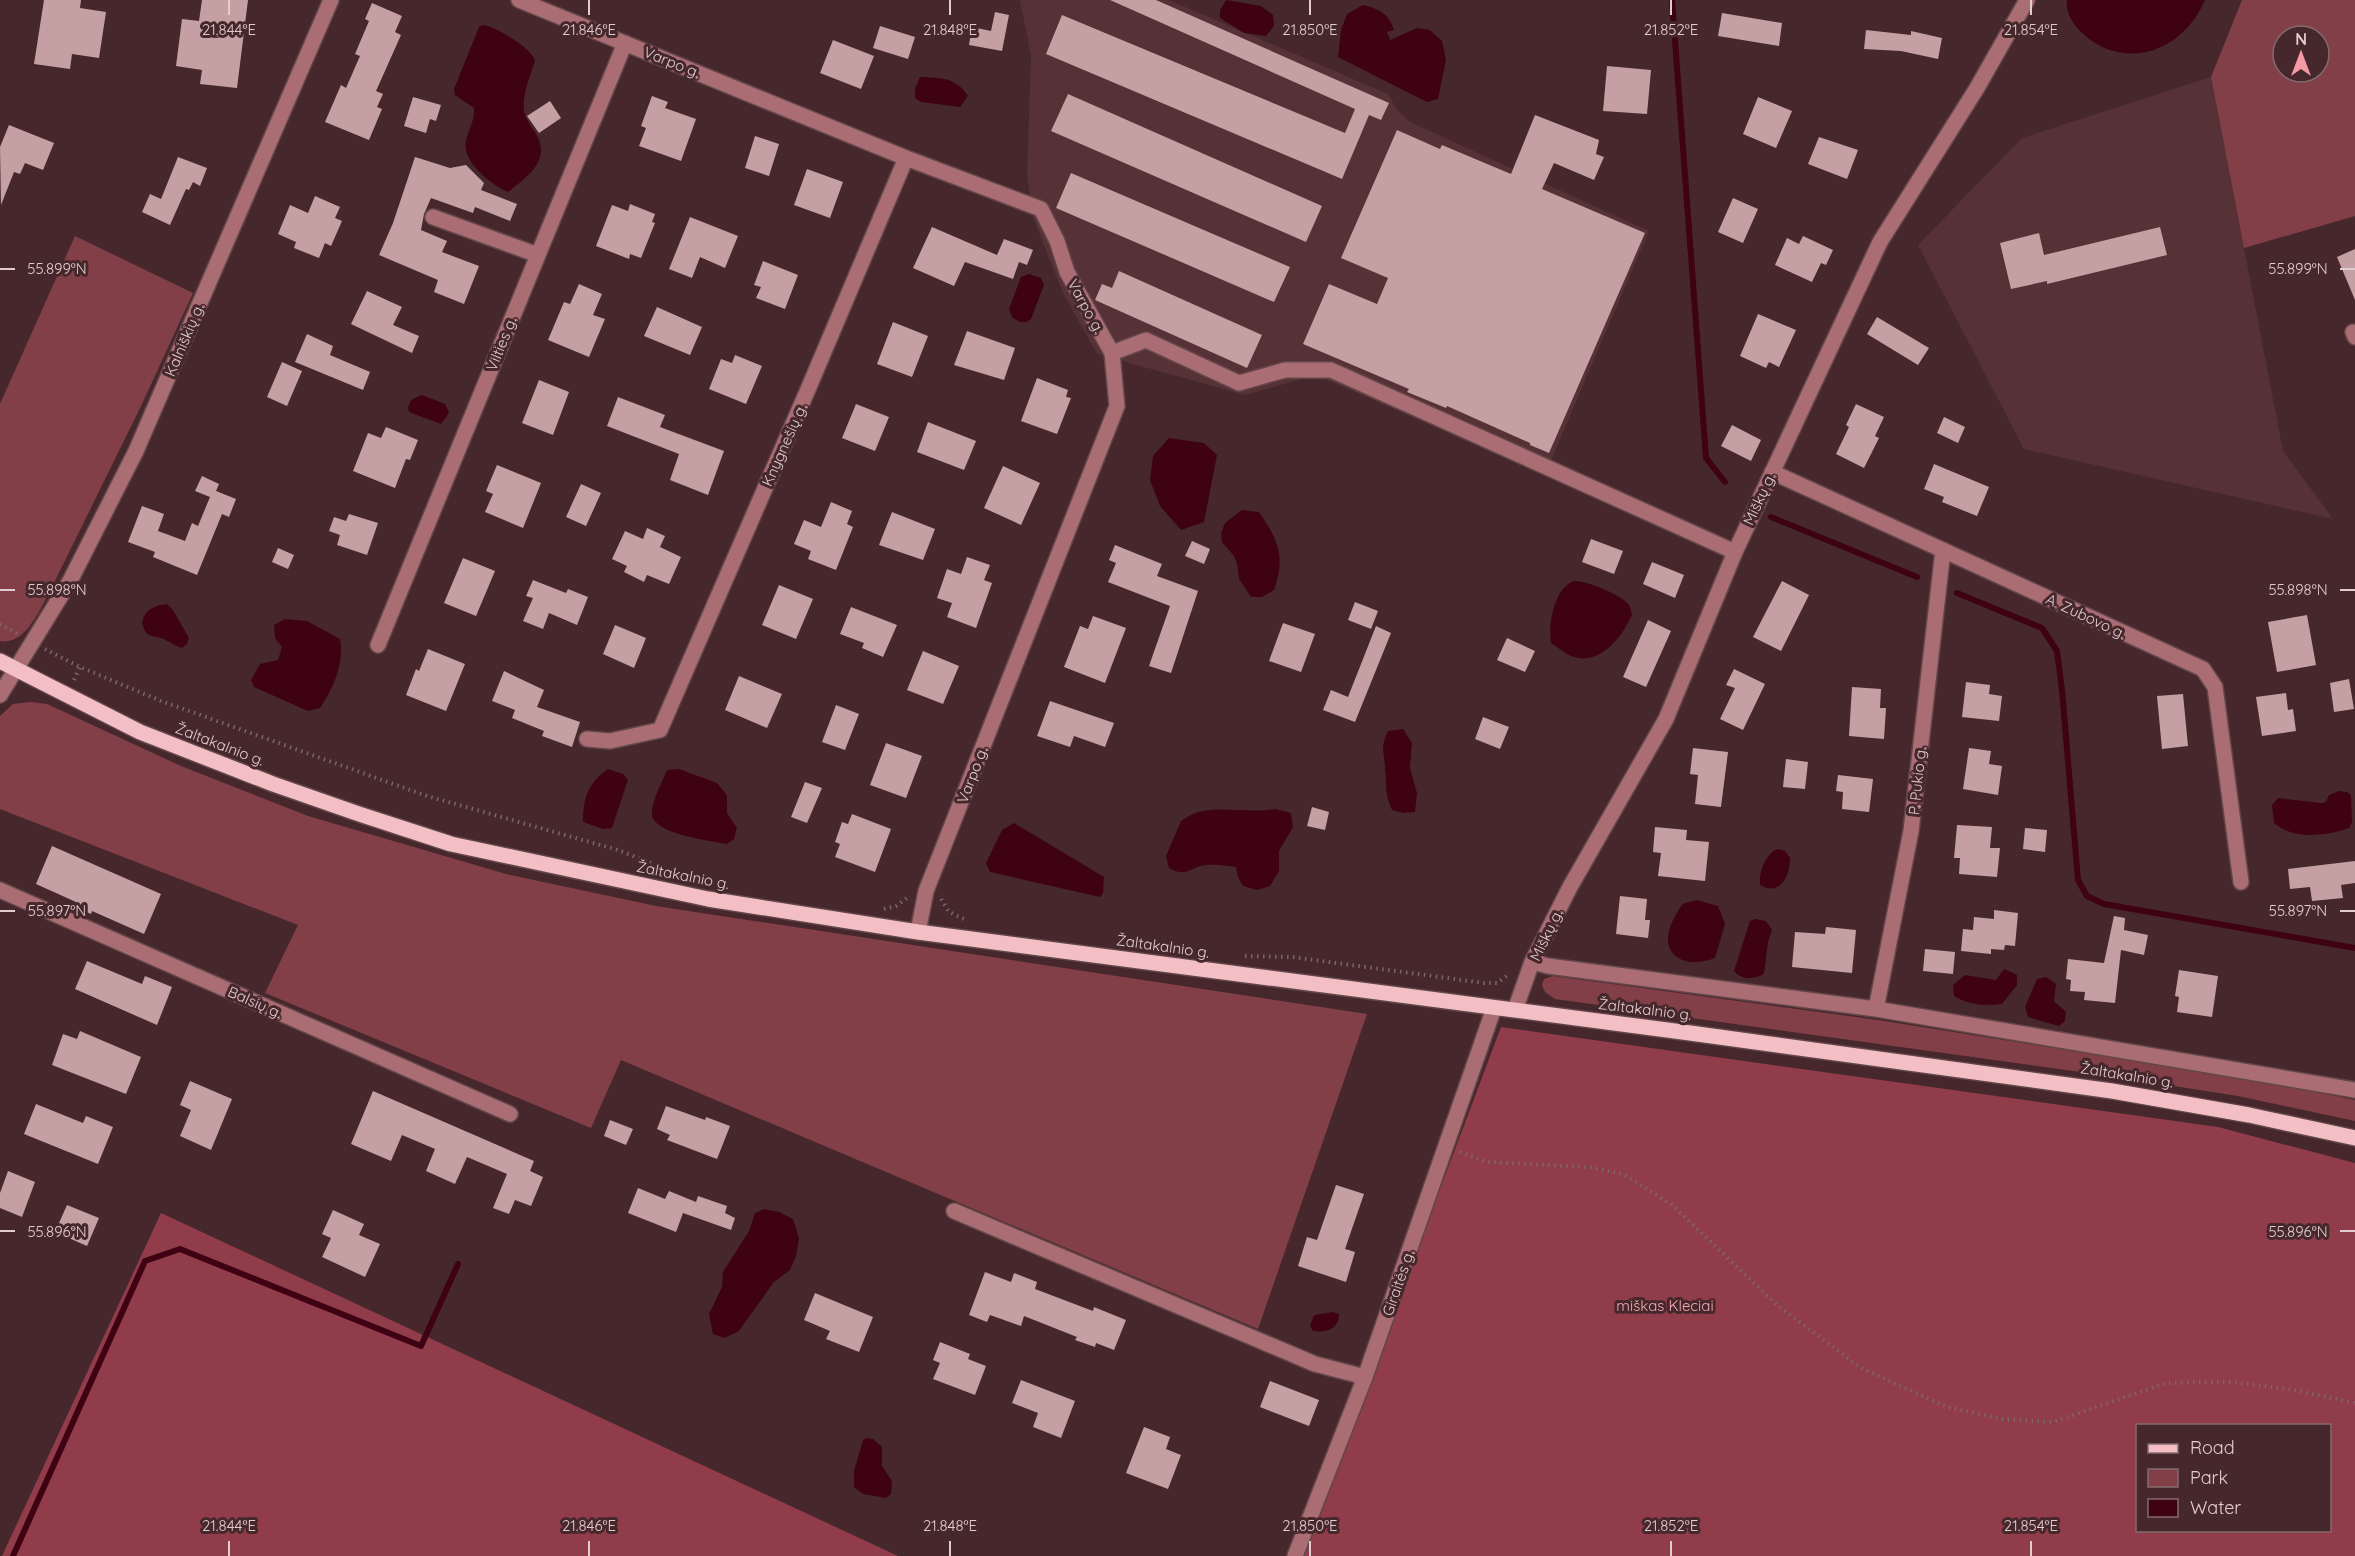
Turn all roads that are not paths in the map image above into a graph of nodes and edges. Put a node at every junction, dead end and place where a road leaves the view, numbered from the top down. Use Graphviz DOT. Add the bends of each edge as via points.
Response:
graph roads {
  1 [pos="331,0"];
  2 [pos="519,0"];
  3 [pos="2027,0"];
  4 [pos="625,43"];
  5 [pos="906,158"];
  6 [pos="433,218"];
  7 [pos="538,255"];
  8 [pos="1112,353"];
  9 [pos="1772,472"];
  10 [pos="1943,550"];
  11 [pos="1735,552"];
  12 [pos="378,645"];
  13 [pos="0,661"];
  14 [pos="14,669"];
  15 [pos="0,695"];
  16 [pos="587,739"];
  17 [pos="2241,882"];
  18 [pos="0,890"];
  19 [pos="918,932"];
  20 [pos="1532,962"];
  21 [pos="1494,1008"];
  22 [pos="1515,1010"];
  23 [pos="1876,1010"];
  24 [pos="2355,1090"];
  25 [pos="510,1114"];
  26 [pos="2355,1138"];
  27 [pos="954,1211"];
  28 [pos="1365,1377"];
  29 [pos="1295,1556"];
  1 -- 14 [label="street, Kalniškių g." via="136,451 70,580"];
  2 -- 4 [label="street, Varpo g."];
  3 -- 9 [label="street, Miškų g." via="1880,242"];
  4 -- 5 [label="street, Varpo g."];
  4 -- 7 [label="street, Vilties g."];
  5 -- 8 [label="street, Varpo g." via="1041,209 1067,272"];
  5 -- 16 [label="street, Knygnešių g." via="660,730 610,741"];
  6 -- 7 [label="street"];
  7 -- 12 [label="street, Vilties g."];
  8 -- 11 [label="street" via="1146,340 1239,383 1285,370 1330,370"];
  8 -- 19 [label="street, Varpo g." via="1117,406 925,898"];
  9 -- 10 [label="street, A. Zubovo g."];
  9 -- 11 [label="street, Miškų g."];
  10 -- 17 [label="street, A. Zubovo g." via="2203,669 2215,687"];
  10 -- 23 [label="street, P. Pukio g." via="1911,831"];
  11 -- 20 [label="street, Miškų g." via="1666,719"];
  13 -- 14 [label="main road, Žaltakalnio g."];
  14 -- 15 [label="street, Kalniškių g."];
  14 -- 19 [label="main road, Žaltakalnio g." via="140,732 273,784 451,844 708,899"];
  18 -- 25 [label="street, Balsių g."];
  19 -- 21 [label="main road, Žaltakalnio g."];
  20 -- 22 [label="street, Miškų g."];
  20 -- 23 [label="street"];
  21 -- 22 [label="main road, Žaltakalnio g."];
  21 -- 28 [label="street, Giraitės g."];
  22 -- 26 [label="main road, Žaltakalnio g." via="2112,1091"];
  23 -- 24 [label="street"];
  27 -- 28 [label="street" via="1315,1364"];
  28 -- 29 [label="street, Giraitės g."];
}
